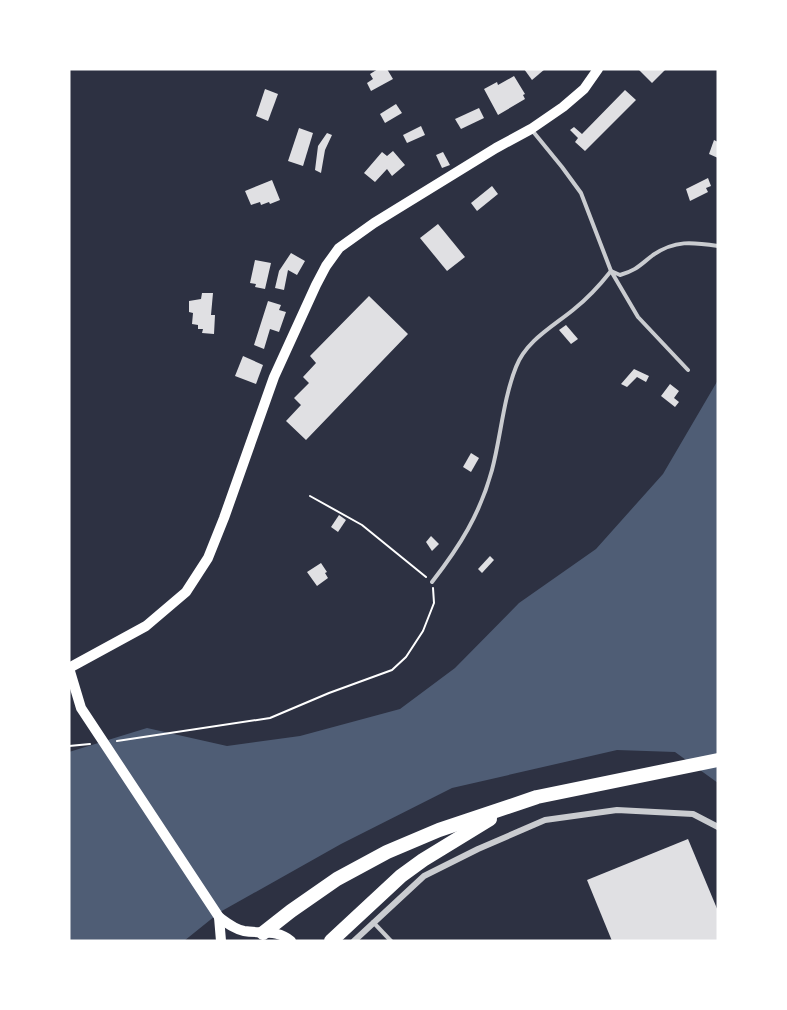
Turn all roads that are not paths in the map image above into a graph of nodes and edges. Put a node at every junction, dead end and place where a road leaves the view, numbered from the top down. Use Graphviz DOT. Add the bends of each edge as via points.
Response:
graph roads {
  1 [pos="598,69"];
  2 [pos="531,129"];
  3 [pos="718,246"];
  4 [pos="611,271"];
  5 [pos="688,370"];
  6 [pos="432,582"];
  7 [pos="69,668"];
  8 [pos="69,699"];
  9 [pos="81,708"];
  10 [pos="718,760"];
  11 [pos="512,806"];
  12 [pos="718,827"];
  13 [pos="219,917"];
  14 [pos="373,922"];
  15 [pos="263,933"];
  16 [pos="221,941"];
  17 [pos="249,941"];
  18 [pos="291,941"];
  19 [pos="331,941"];
  20 [pos="354,941"];
  21 [pos="392,941"];
  1 -- 2 [label="main road" via="584,89"];
  2 -- 4 [label="lane" via="580,193"];
  2 -- 7 [label="main road" via="496,147 339,248 316,285 274,377 208,558 186,592 146,627"];
  3 -- 4 [label="lane" via="684,242 661,251 634,271 620,275"];
  4 -- 5 [label="lane" via="638,317"];
  4 -- 6 [label="lane" via="575,308 526,348 516,368 481,504 458,549"];
  7 -- 9 [label="main road"];
  8 -- 9 [label="main road"];
  9 -- 13 [label="main road"];
  10 -- 11 [label="highway" via="537,797"];
  11 -- 15 [label="highway" via="387,852 337,879"];
  11 -- 19 [label="highway" via="423,860"];
  12 -- 14 [label="street" via="693,814 617,810 545,820 424,876"];
  13 -- 15 [label="main road" via="232,927"];
  13 -- 16 [label="main road"];
  14 -- 20 [label="street"];
  14 -- 21 [label="lane"];
  15 -- 17 [label="main road"];
  15 -- 18 [label="main road" via="278,934"];
}
